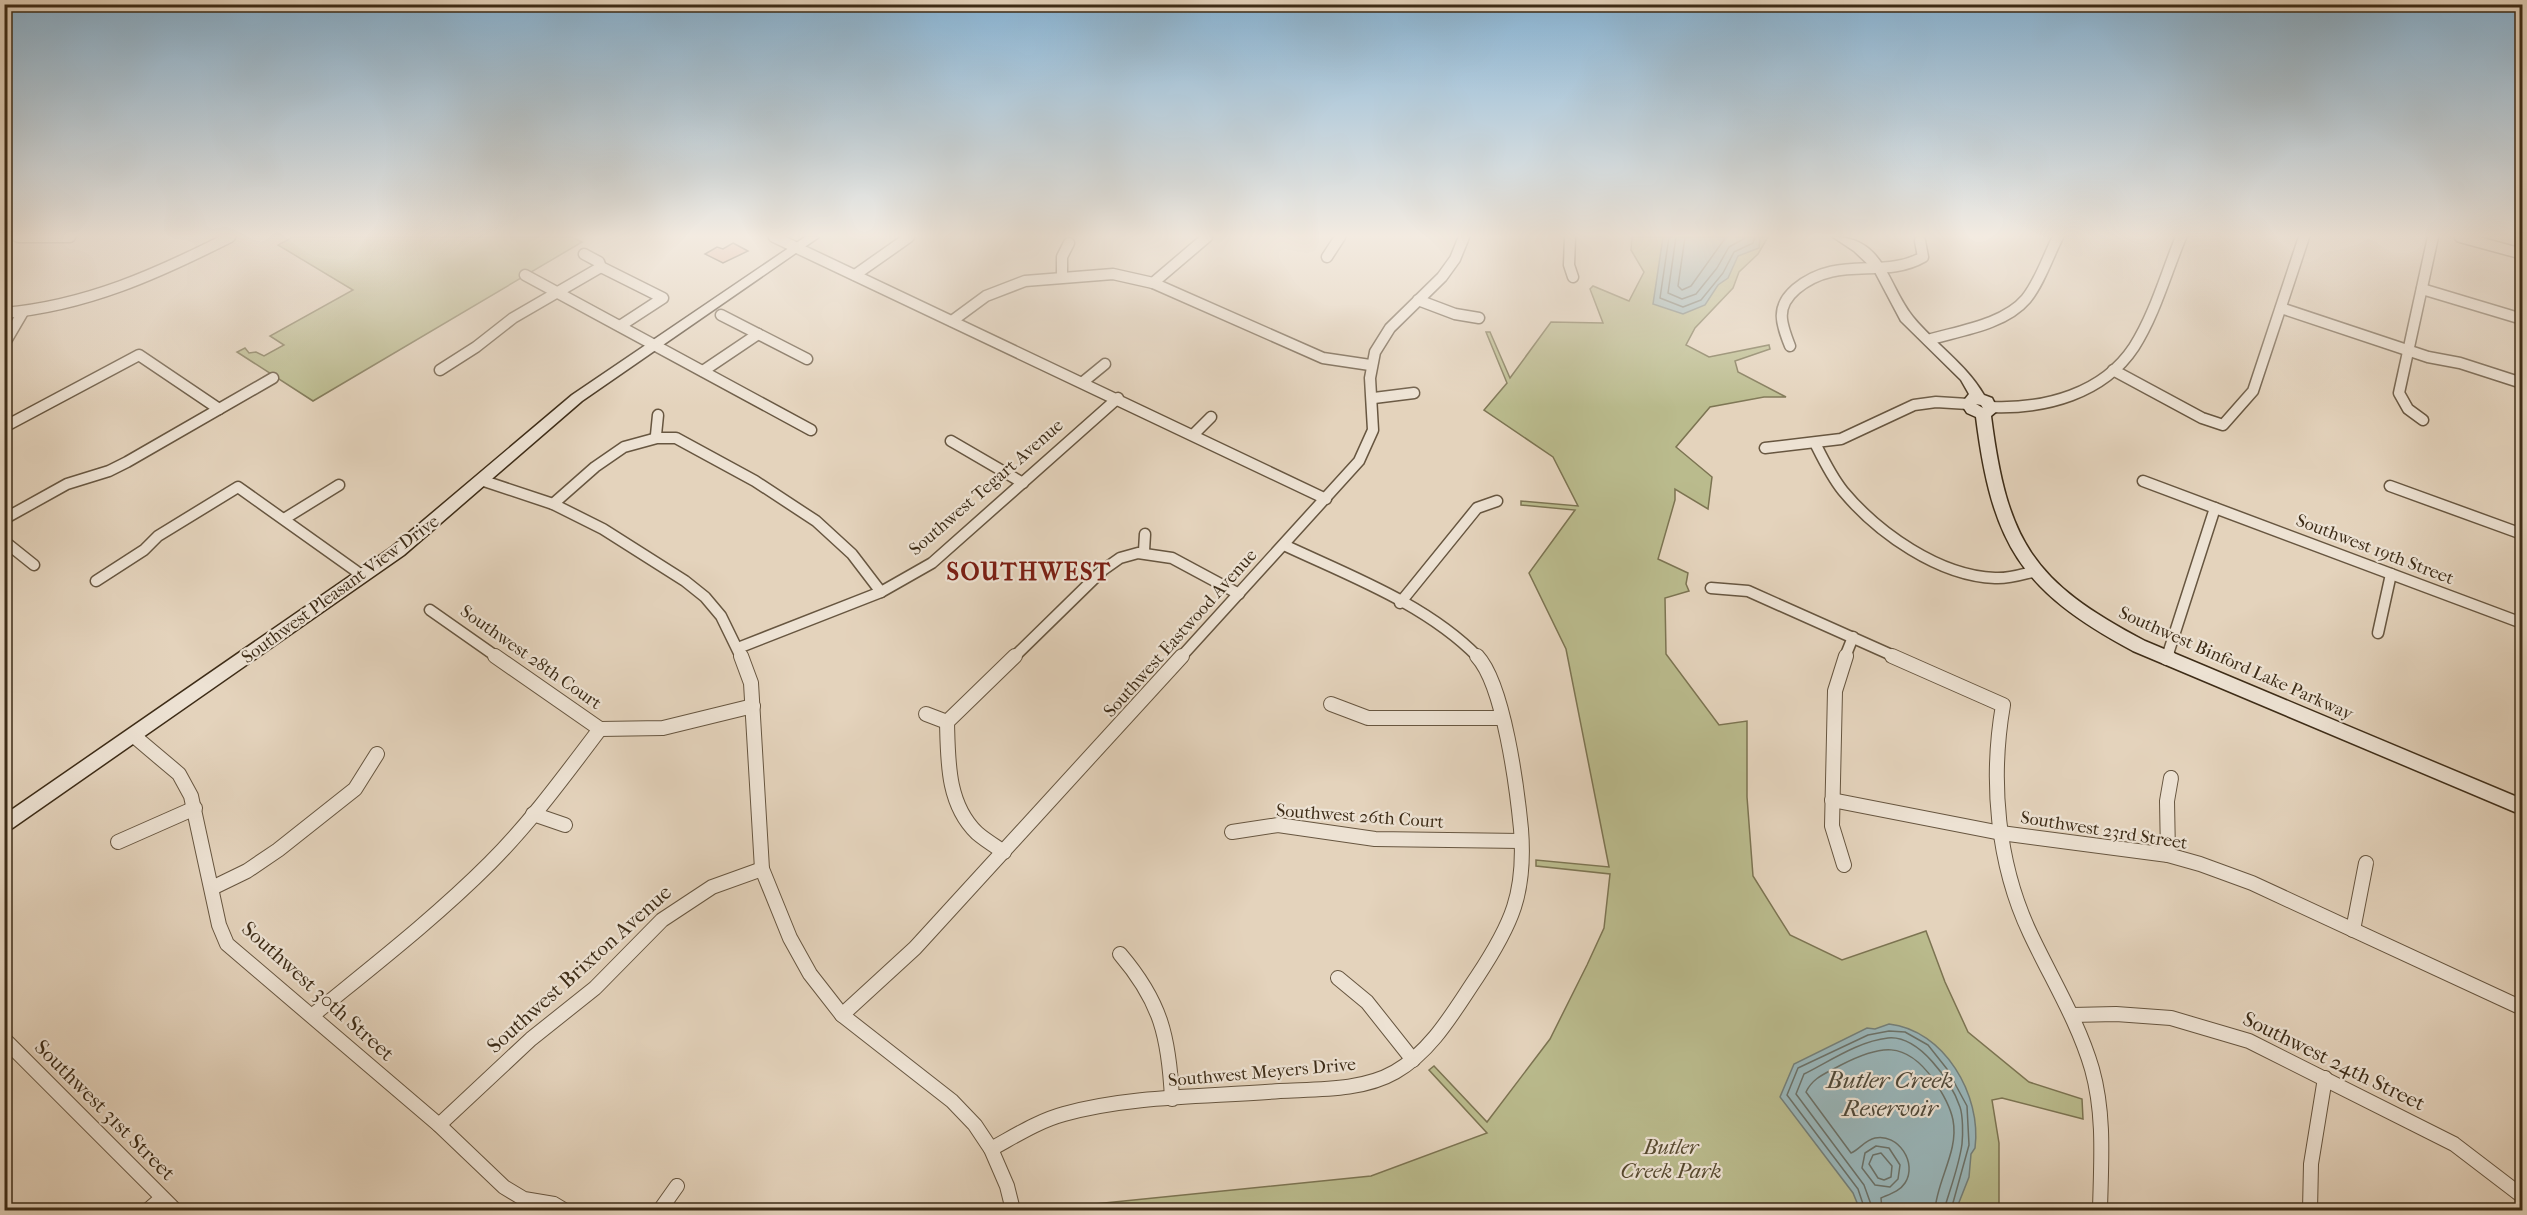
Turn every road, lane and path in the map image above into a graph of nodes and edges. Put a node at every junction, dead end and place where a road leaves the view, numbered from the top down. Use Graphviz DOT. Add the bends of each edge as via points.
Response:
graph roads {
  1 [pos="97,294"];
  2 [pos="553,294"];
  3 [pos="559,294"];
  4 [pos="654,294"];
  5 [pos="729,294"];
  6 [pos="894,294"];
  7 [pos="991,294"];
  8 [pos="1175,294"];
  9 [pos="1424,294"];
  10 [pos="1791,294"];
  11 [pos="1894,294"];
  12 [pos="2029,294"];
  13 [pos="2157,294"];
  14 [pos="2286,294"];
  15 [pos="2421,294"];
  16 [pos="2438,294"];
  17 [pos="1418,300"];
  18 [pos="2281,308"];
  19 [pos="23,312"];
  20 [pos="4,313"];
  21 [pos="721,315"];
  22 [pos="1479,318"];
  23 [pos="2523,319"];
  24 [pos="952,321"];
  25 [pos="620,326"];
  26 [pos="758,334"];
  27 [pos="1928,340"];
  28 [pos="6,341"];
  29 [pos="653,345"];
  30 [pos="1790,346"];
  31 [pos="2407,350"];
  32 [pos="807,359"];
  33 [pos="1105,364"];
  34 [pos="1370,365"];
  35 [pos="440,370"];
  36 [pos="2113,370"];
  37 [pos="703,371"];
  38 [pos="273,378"];
  39 [pos="1083,382"];
  40 [pos="2523,383"];
  41 [pos="1414,393"];
  42 [pos="1118,398"];
  43 [pos="1374,398"];
  44 [pos="1980,405"];
  45 [pos="219,409"];
  46 [pos="658,415"];
  47 [pos="1211,417"];
  48 [pos="2423,420"];
  49 [pos="4,427"];
  50 [pos="811,430"];
  51 [pos="656,435"];
  52 [pos="1193,435"];
  53 [pos="951,441"];
  54 [pos="1815,443"];
  55 [pos="1765,448"];
  56 [pos="481,480"];
  57 [pos="2143,481"];
  58 [pos="1023,483"];
  59 [pos="339,485"];
  60 [pos="2390,486"];
  61 [pos="1326,499"];
  62 [pos="1497,501"];
  63 [pos="554,504"];
  64 [pos="2215,508"];
  65 [pos="4,519"];
  66 [pos="284,519"];
  67 [pos="1145,534"];
  68 [pos="2523,534"];
  69 [pos="4,541"];
  70 [pos="1284,545"];
  71 [pos="1144,551"];
  72 [pos="34,565"];
  73 [pos="2036,571"];
  74 [pos="2391,574"];
  75 [pos="363,576"];
  76 [pos="96,581"];
  77 [pos="1711,588"];
  78 [pos="881,592"];
  79 [pos="1239,594"];
  80 [pos="1400,603"];
  81 [pos="430,610"];
  82 [pos="2523,623"];
  83 [pos="2378,633"];
  84 [pos="1853,638"];
  85 [pos="738,648"];
  86 [pos="2167,658"];
  87 [pos="1331,704"];
  88 [pos="753,706"];
  89 [pos="926,714"];
  90 [pos="1500,718"];
  91 [pos="947,722"];
  92 [pos="600,729"];
  93 [pos="134,736"];
  94 [pos="377,754"];
  95 [pos="2171,778"];
  96 [pos="1832,800"];
  97 [pos="2523,807"];
  98 [pos="195,808"];
  99 [pos="533,814"];
  100 [pos="565,825"];
  101 [pos="4,826"];
  102 [pos="1232,832"];
  103 [pos="2001,833"];
  104 [pos="1521,841"];
  105 [pos="118,842"];
  106 [pos="1004,852"];
  107 [pos="2168,855"];
  108 [pos="2366,863"];
  109 [pos="1844,865"];
  110 [pos="762,869"];
  111 [pos="212,888"];
  112 [pos="2353,930"];
  113 [pos="1120,954"];
  114 [pos="1338,978"];
  115 [pos="2523,1008"];
  116 [pos="313,1015"];
  117 [pos="842,1015"];
  118 [pos="2072,1015"];
  119 [pos="4,1039"];
  120 [pos="1413,1060"];
  121 [pos="2325,1078"];
  122 [pos="1172,1099"];
  123 [pos="439,1125"];
  124 [pos="991,1149"];
  125 [pos="677,1185"];
  126 [pos="2523,1196"];
  127 [pos="162,1198"];
  128 [pos="148,1210"];
  129 [pos="175,1210"];
  130 [pos="564,1210"];
  131 [pos="660,1210"];
  132 [pos="1013,1210"];
  133 [pos="2100,1210"];
  134 [pos="2310,1210"];
  1 -- 19 [label="street"];
  2 -- 35 [label="street"];
  3 -- 25 [label="street"];
  4 -- 25 [label="street" via="663,298"];
  5 -- 29 [label="main road, Southwest Pleasant View Drive"];
  6 -- 24 [label="street"];
  7 -- 24 [label="street"];
  8 -- 34 [label="street" via="1323,358"];
  9 -- 17 [label="street"];
  10 -- 30 [label="street" via="1782,302 1779,313"];
  11 -- 27 [label="main road, Southwest Binford Lake Parkway" via="1902,312"];
  12 -- 27 [label="street" via="2019,306 1985,324"];
  13 -- 36 [label="street" via="2137,342"];
  14 -- 18 [label="street"];
  15 -- 31 [label="street"];
  16 -- 23 [label="street"];
  17 -- 22 [label="street" via="1455,315"];
  17 -- 34 [label="street" via="1387,333"];
  18 -- 31 [label="street"];
  18 -- 36 [label="street" via="2253,391 2223,425 2202,418"];
  19 -- 20 [label="street"];
  19 -- 28 [label="street"];
  21 -- 26 [label="street"];
  24 -- 39 [label="street"];
  25 -- 29 [label="street"];
  26 -- 32 [label="street"];
  26 -- 37 [label="street"];
  27 -- 44 [label="main road, Southwest Binford Lake Parkway" via="1966,376"];
  29 -- 37 [label="street"];
  29 -- 56 [label="main road, Southwest Pleasant View Drive" via="563,408"];
  31 -- 40 [label="street"];
  31 -- 48 [label="street" via="2399,393 2408,409"];
  33 -- 39 [label="street"];
  34 -- 43 [label="street, Southwest Eastwood Avenue"];
  36 -- 44 [label="street" via="2080,392 2043,405 2018,409"];
  37 -- 50 [label="street"];
  38 -- 45 [label="street"];
  39 -- 42 [label="street"];
  41 -- 43 [label="street"];
  42 -- 52 [label="street"];
  42 -- 58 [label="street, Southwest Tegart Avenue"];
  43 -- 61 [label="street, Southwest Eastwood Avenue" via="1374,432 1367,451"];
  44 -- 54 [label="street" via="1914,405 1852,434"];
  44 -- 73 [label="main road, Southwest Binford Lake Parkway" via="2004,519 2013,540"];
  45 -- 49 [label="street" via="138,354"];
  45 -- 65 [label="street" via="127,462 67,484"];
  46 -- 51 [label="street"];
  47 -- 52 [label="street"];
  51 -- 63 [label="street" via="616,451"];
  51 -- 78 [label="street" via="687,442 788,499 858,560"];
  52 -- 61 [label="street"];
  53 -- 58 [label="street"];
  54 -- 55 [label="street"];
  54 -- 73 [label="street" via="1835,481 1854,504 1908,545 1978,576 2015,576"];
  56 -- 63 [label="street"];
  56 -- 75 [label="main road, Southwest Pleasant View Drive" via="423,532"];
  57 -- 64 [label="street, Southwest 19th Street"];
  58 -- 78 [label="street, Southwest Tegart Avenue" via="932,563"];
  59 -- 66 [label="street"];
  60 -- 68 [label="street"];
  61 -- 70 [label="street, Southwest Eastwood Avenue"];
  62 -- 80 [label="street" via="1477,508"];
  63 -- 85 [label="street" via="603,529 685,581 721,616"];
  64 -- 74 [label="street, Southwest 19th Street"];
  64 -- 86 [label="street"];
  66 -- 75 [label="street"];
  66 -- 76 [label="street" via="238,487 158,536 144,550"];
  67 -- 71 [label="street"];
  69 -- 72 [label="street"];
  70 -- 79 [label="street, Southwest Eastwood Avenue"];
  70 -- 80 [label="street, Southwest Meyers Drive"];
  71 -- 79 [label="street" via="1173,559"];
  71 -- 91 [label="street" via="1124,555 1109,564"];
  73 -- 86 [label="main road, Southwest Binford Lake Parkway" via="2090,618"];
  74 -- 82 [label="street, Southwest 19th Street"];
  74 -- 83 [label="street"];
  75 -- 93 [label="main road, Southwest Pleasant View Drive"];
  77 -- 84 [label="street" via="1749,591"];
  78 -- 85 [label="street, Southwest Tegart Avenue"];
  79 -- 106 [label="street, Southwest Eastwood Avenue"];
  80 -- 90 [label="street, Southwest Meyers Drive" via="1456,636 1479,656 1494,686"];
  81 -- 92 [label="street, Southwest 28th Court"];
  84 -- 96 [label="street" via="1835,691"];
  84 -- 103 [label="street" via="2003,705 1996,752"];
  85 -- 88 [label="street" via="751,683"];
  86 -- 97 [label="main road, Southwest Binford Lake Parkway"];
  87 -- 90 [label="street" via="1368,718"];
  88 -- 92 [label="street, Southwest 28th Court" via="663,728"];
  88 -- 110 [label="street"];
  89 -- 91 [label="street"];
  90 -- 104 [label="street, Southwest Meyers Drive"];
  91 -- 106 [label="street" via="954,797 977,833"];
  92 -- 99 [label="street"];
  93 -- 98 [label="street, Southwest 30th Street" via="179,774"];
  93 -- 101 [label="main road, Southwest Pleasant View Drive"];
  94 -- 111 [label="street" via="355,789 278,850"];
  95 -- 107 [label="street" via="2167,801"];
  96 -- 103 [label="street, Southwest 23rd Street"];
  96 -- 109 [label="street" via="1832,826"];
  98 -- 105 [label="street"];
  98 -- 111 [label="street, Southwest 30th Street"];
  99 -- 100 [label="street"];
  99 -- 116 [label="street" via="463,889"];
  102 -- 104 [label="street, Southwest 26th Court" via="1278,825 1376,839"];
  103 -- 107 [label="street, Southwest 23rd Street"];
  103 -- 118 [label="street" via="2019,908"];
  104 -- 120 [label="street, Southwest Meyers Drive" via="1519,897 1507,924 1439,1031"];
  106 -- 117 [label="street, Southwest Eastwood Avenue" via="915,948"];
  107 -- 112 [label="street, Southwest 23rd Street" via="2252,883"];
  108 -- 112 [label="street"];
  110 -- 117 [label="street" via="790,938 810,974"];
  110 -- 123 [label="street, Southwest Brixton Avenue" via="712,886 662,920 595,988 531,1039"];
  111 -- 116 [label="street, Southwest 30th Street" via="227,944"];
  112 -- 115 [label="street, Southwest 23rd Street"];
  113 -- 122 [label="street" via="1149,987 1162,1017"];
  114 -- 120 [label="street" via="1367,1002"];
  116 -- 123 [label="street, Southwest 30th Street"];
  117 -- 124 [label="street" via="952,1101"];
  118 -- 121 [label="street, Southwest 24th Street" via="2152,1016 2210,1027 2269,1049"];
  118 -- 133 [label="street" via="2099,1103"];
  119 -- 127 [label="street, Southwest 31st Street"];
  120 -- 122 [label="street, Southwest Meyers Drive" via="1374,1081 1352,1086"];
  121 -- 126 [label="street, Southwest 24th Street" via="2454,1144"];
  121 -- 134 [label="street" via="2311,1164"];
  122 -- 124 [label="street, Southwest Meyers Drive" via="1109,1104 1063,1114"];
  123 -- 130 [label="street, Southwest 30th Street" via="504,1187 524,1199 554,1204"];
  124 -- 132 [label="street"];
  125 -- 131 [label="street"];
  127 -- 128 [label="street"];
  127 -- 129 [label="street, Southwest 31st Street"];
}
